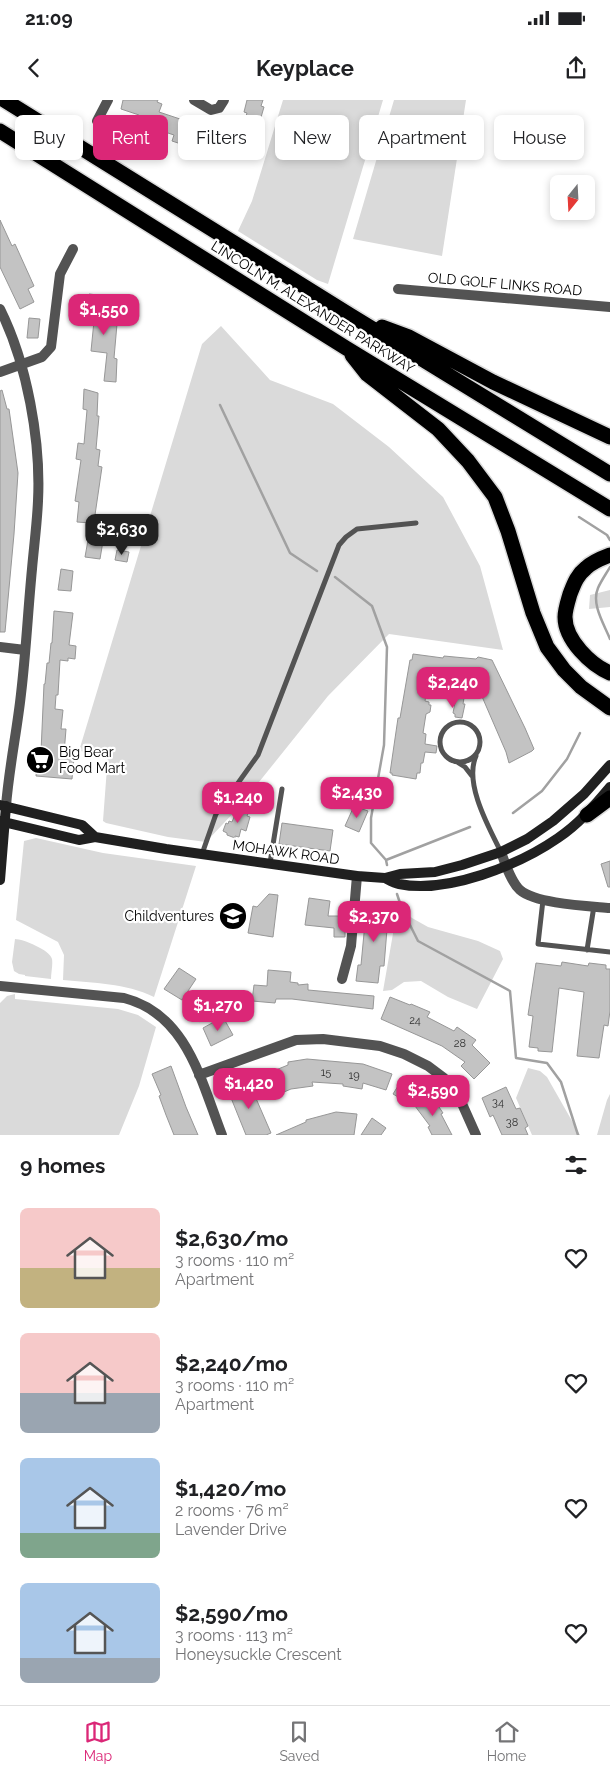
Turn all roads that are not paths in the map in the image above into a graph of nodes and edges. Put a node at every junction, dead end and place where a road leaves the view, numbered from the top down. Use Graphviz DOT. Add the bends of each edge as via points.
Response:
graph roads {
  1 [pos="4,100"];
  2 [pos="108,100"];
  3 [pos="194,100"];
  4 [pos="224,100"];
  5 [pos="101,115"];
  6 [pos="0,131"];
  7 [pos="74,249"];
  8 [pos="398,289"];
  9 [pos="610,307"];
  10 [pos="0,309"];
  11 [pos="350,315"];
  12 [pos="346,348"];
  13 [pos="21,366"];
  14 [pos="0,372"];
  15 [pos="610,437"];
  16 [pos="610,474"];
  17 [pos="610,509"];
  18 [pos="416,523"];
  19 [pos="610,555"];
  20 [pos="0,647"];
  21 [pos="25,650"];
  22 [pos="610,673"];
  23 [pos="610,708"];
  24 [pos="476,755"];
  25 [pos="456,762"];
  26 [pos="610,765"];
  27 [pos="472,776"];
  28 [pos="610,787"];
  29 [pos="282,789"];
  30 [pos="610,798"];
  31 [pos="3,806"];
  32 [pos="586,815"];
  33 [pos="3,821"];
  34 [pos="95,837"];
  35 [pos="501,852"];
  36 [pos="202,854"];
  37 [pos="270,864"];
  38 [pos="506,866"];
  39 [pos="357,876"];
  40 [pos="385,878"];
  41 [pos="0,880"];
  42 [pos="543,900"];
  43 [pos="594,906"];
  44 [pos="610,908"];
  45 [pos="587,950"];
  46 [pos="610,952"];
  47 [pos="342,979"];
  48 [pos="0,986"];
  49 [pos="199,1075"];
  50 [pos="222,1135"];
  51 [pos="476,1135"];
  1 -- 11 [label="highway, LINCOLN M. ALEXANDER PARKWAY"];
  2 -- 5 [label="street"];
  3 -- 4 [label="street" via="211,110 219,108"];
  6 -- 12 [label="highway, LINCOLN M. ALEXANDER PARKWAY"];
  7 -- 13 [label="street" via="60,274 51,348 42,357"];
  8 -- 9 [label="street, OLD GOLF LINKS ROAD"];
  10 -- 13 [label="street"];
  11 -- 15 [label="highway" via="409,337"];
  11 -- 16 [label="highway, LINCOLN M. ALEXANDER PARKWAY"];
  12 -- 17 [label="highway, LINCOLN M. ALEXANDER PARKWAY"];
  12 -- 23 [label="highway" via="367,374 438,429 495,497 547,647 581,688"];
  13 -- 14 [label="street"];
  13 -- 21 [label="street" via="34,425 38,482"];
  18 -- 36 [label="lane" via="357,529 339,545 258,755 216,814"];
  19 -- 22 [label="highway" via="587,566 576,578 565,618 586,658"];
  20 -- 21 [label="street"];
  21 -- 31 [label="street"];
  24 -- 25 [label="lane" via="464,762"];
  24 -- 25 [label="lane" via="481,742 476,728 463,721 453,723 442,732 440,746 448,758"];
  24 -- 27 [label="lane"];
  25 -- 27 [label="lane"];
  26 -- 35 [label="main road, MOHAWK ROAD" via="553,821"];
  27 -- 35 [label="lane" via="489,828"];
  28 -- 32 [label="main road, MOHAWK ROAD"];
  29 -- 37 [label="lane"];
  30 -- 32 [label="highway"];
  31 -- 33 [label="main road"];
  31 -- 34 [label="main road, MOHAWK ROAD" via="82,825"];
  32 -- 38 [label="main road, MOHAWK ROAD" via="559,838"];
  33 -- 34 [label="main road, MOHAWK ROAD" via="79,840"];
  33 -- 41 [label="main road"];
  34 -- 36 [label="main road, MOHAWK ROAD"];
  35 -- 38 [label="street"];
  35 -- 40 [label="main road, MOHAWK ROAD" via="444,870"];
  36 -- 37 [label="main road, MOHAWK ROAD"];
  37 -- 39 [label="main road, MOHAWK ROAD"];
  38 -- 40 [label="main road, MOHAWK ROAD" via="438,885 398,884"];
  38 -- 42 [label="street" via="519,889"];
  39 -- 40 [label="main road, MOHAWK ROAD"];
  39 -- 47 [label="street" via="351,946"];
  42 -- 43 [label="street"];
  42 -- 45 [label="lane" via="538,944"];
  43 -- 44 [label="street"];
  43 -- 45 [label="lane"];
  45 -- 46 [label="lane"];
  48 -- 49 [label="street" via="104,995 139,1003 173,1027 186,1045"];
  49 -- 50 [label="street"];
  49 -- 51 [label="street" via="296,1040 323,1039 380,1046 428,1066 444,1078 459,1097"];
}
